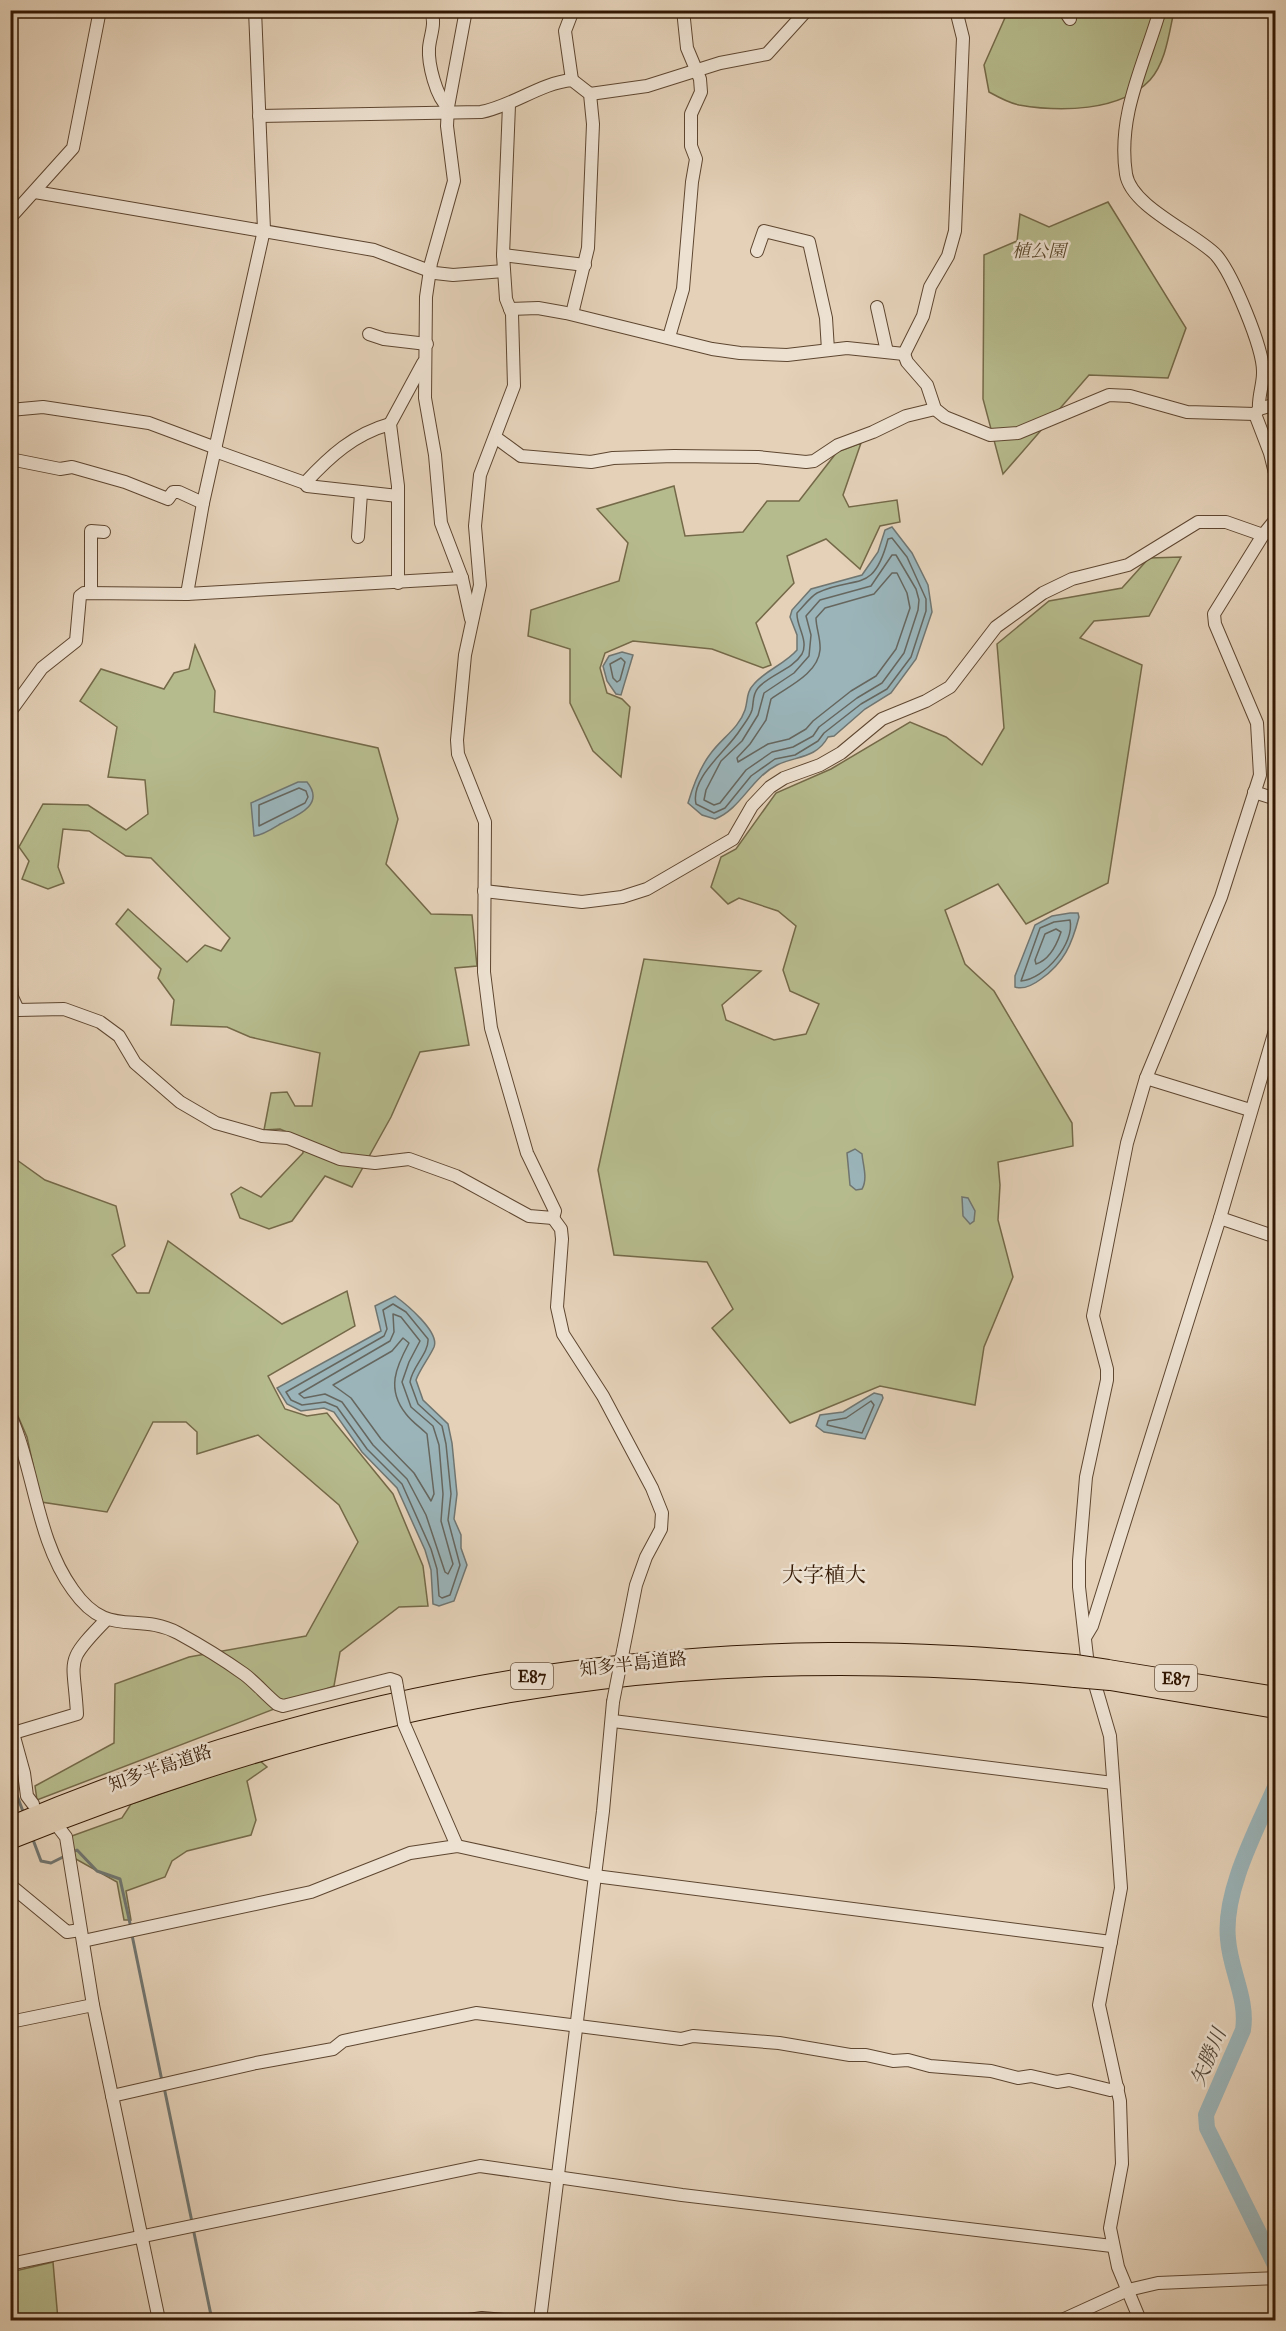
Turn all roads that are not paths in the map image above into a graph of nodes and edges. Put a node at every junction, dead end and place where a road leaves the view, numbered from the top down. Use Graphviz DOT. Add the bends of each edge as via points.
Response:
graph roads {
  1 [pos="100,10"];
  2 [pos="255,10"];
  3 [pos="430,10"];
  4 [pos="466,10"];
  5 [pos="573,10"];
  6 [pos="683,10"];
  7 [pos="807,10"];
  8 [pos="1160,10"];
  9 [pos="956,11"];
  10 [pos="698,72"];
  11 [pos="572,80"];
  12 [pos="590,94"];
  13 [pos="508,105"];
  14 [pos="448,111"];
  15 [pos="259,116"];
  16 [pos="35,192"];
  17 [pos="10,218"];
  18 [pos="264,230"];
  19 [pos="757,251"];
  20 [pos="503,255"];
  21 [pos="585,265"];
  22 [pos="429,271"];
  23 [pos="504,271"];
  24 [pos="878,307"];
  25 [pos="510,309"];
  26 [pos="572,315"];
  27 [pos="369,334"];
  28 [pos="669,336"];
  29 [pos="427,349"];
  30 [pos="828,350"];
  31 [pos="887,352"];
  32 [pos="904,354"];
  33 [pos="1275,404"];
  34 [pos="935,409"];
  35 [pos="10,410"];
  36 [pos="1257,412"];
  37 [pos="390,424"];
  38 [pos="495,437"];
  39 [pos="215,449"];
  40 [pos="10,459"];
  41 [pos="1275,477"];
  42 [pos="305,483"];
  43 [pos="362,493"];
  44 [pos="398,496"];
  45 [pos="203,503"];
  46 [pos="1275,519"];
  47 [pos="104,531"];
  48 [pos="1263,535"];
  49 [pos="358,537"];
  50 [pos="462,578"];
  51 [pos="398,583"];
  52 [pos="91,593"];
  53 [pos="187,594"];
  54 [pos="471,624"];
  55 [pos="10,712"];
  56 [pos="1254,792"];
  57 [pos="1275,799"];
  58 [pos="484,891"];
  59 [pos="10,974"];
  60 [pos="1275,1027"];
  61 [pos="1146,1078"];
  62 [pos="1250,1110"];
  63 [pos="554,1218"];
  64 [pos="1220,1218"];
  65 [pos="1275,1237"];
  66 [pos="10,1415"];
  67 [pos="106,1620"];
  68 [pos="1086,1636"];
  69 [pos="1075,1671"];
  70 [pos="1242,1696"];
  71 [pos="1275,1696"];
  72 [pos="1275,1709"];
  73 [pos="613,1721"];
  74 [pos="12,1733"];
  75 [pos="1113,1783"];
  76 [pos="33,1804"];
  77 [pos="10,1826"];
  78 [pos="59,1828"];
  79 [pos="10,1840"];
  80 [pos="457,1846"];
  81 [pos="595,1876"];
  82 [pos="10,1885"];
  83 [pos="81,1935"];
  84 [pos="1111,1942"];
  85 [pos="93,2005"];
  86 [pos="10,2022"];
  87 [pos="578,2027"];
  88 [pos="1118,2088"];
  89 [pos="112,2096"];
  90 [pos="558,2177"];
  91 [pos="141,2237"];
  92 [pos="1112,2246"];
  93 [pos="10,2264"];
  94 [pos="1271,2278"];
  95 [pos="1128,2290"];
  96 [pos="159,2320"];
  97 [pos="469,2320"];
  98 [pos="504,2320"];
  99 [pos="540,2320"];
  100 [pos="1062,2320"];
  101 [pos="1140,2320"];
  1 -- 16 [label="street" via="73,148"];
  2 -- 15 [label="street"];
  3 -- 14 [label="street" via="434,18 429,51 441,101"];
  4 -- 14 [label="street"];
  5 -- 11 [label="street" via="564,31"];
  6 -- 10 [label="street" via="687,48"];
  7 -- 10 [label="street" via="769,53 720,63"];
  8 -- 36 [label="street" via="1132,93 1124,141 1126,174 1150,206 1216,255 1223,267 1257,338 1263,374"];
  9 -- 32 [label="street" via="963,38 955,231 948,256 930,287 923,316"];
  10 -- 12 [label="street" via="647,86"];
  10 -- 28 [label="street" via="701,92 692,107 690,129 696,159 688,247 683,290"];
  11 -- 12 [label="street"];
  11 -- 13 [label="street" via="556,81"];
  12 -- 21 [label="street" via="592,155"];
  13 -- 14 [label="street" via="481,112"];
  13 -- 20 [label="street"];
  14 -- 15 [label="street"];
  14 -- 22 [label="street" via="454,181"];
  15 -- 18 [label="street"];
  16 -- 17 [label="street"];
  16 -- 18 [label="street"];
  18 -- 22 [label="street" via="374,250"];
  18 -- 39 [label="street"];
  19 -- 30 [label="street" via="764,231 809,242 826,318"];
  20 -- 21 [label="street"];
  20 -- 23 [label="street"];
  21 -- 26 [label="street"];
  22 -- 23 [label="street" via="453,275"];
  22 -- 29 [label="street"];
  23 -- 25 [label="street"];
  24 -- 31 [label="street"];
  25 -- 26 [label="street" via="538,308"];
  25 -- 38 [label="street" via="514,386"];
  26 -- 28 [label="street"];
  27 -- 29 [label="street"];
  28 -- 30 [label="street" via="712,349 761,355"];
  29 -- 37 [label="street"];
  29 -- 50 [label="street" via="425,398 440,517"];
  30 -- 31 [label="street"];
  31 -- 32 [label="street"];
  32 -- 34 [label="street" via="927,385"];
  33 -- 36 [label="street"];
  34 -- 36 [label="street" via="971,428 997,435 1043,424 1108,395 1130,396 1187,412"];
  34 -- 38 [label="street" via="906,416 806,462 674,456 591,462 521,456"];
  35 -- 39 [label="street" via="43,407 149,423"];
  36 -- 41 [label="street"];
  37 -- 42 [label="street" via="352,440"];
  37 -- 44 [label="street"];
  38 -- 54 [label="street" via="480,475 475,526 480,585"];
  39 -- 42 [label="street"];
  39 -- 45 [label="street"];
  40 -- 45 [label="street" via="60,469 72,467 168,499 173,492 179,492"];
  42 -- 43 [label="street" via="319,489"];
  43 -- 44 [label="street"];
  43 -- 49 [label="street"];
  44 -- 51 [label="street"];
  45 -- 53 [label="street"];
  46 -- 48 [label="street"];
  47 -- 52 [label="street" via="91,531"];
  48 -- 56 [label="street" via="1214,614 1257,723 1261,761"];
  48 -- 58 [label="street" via="1226,522 1198,522 1128,565 1072,579 1043,592 996,627 950,687 882,719 820,765 770,786 728,843 646,889 622,897 582,902"];
  50 -- 51 [label="street"];
  50 -- 54 [label="street"];
  51 -- 53 [label="street"];
  52 -- 53 [label="street"];
  52 -- 55 [label="street" via="80,596 76,640 42,668"];
  54 -- 58 [label="street" via="457,740 485,822"];
  56 -- 57 [label="street"];
  56 -- 61 [label="street" via="1221,897"];
  58 -- 63 [label="street" via="484,972 491,1028 519,1129 555,1211"];
  59 -- 63 [label="street" via="12,997 18,1010 64,1009 106,1025 119,1036 135,1063 180,1102 216,1123 262,1136 288,1138 340,1159 375,1163 409,1159 456,1176 529,1216"];
  60 -- 62 [label="street"];
  61 -- 62 [label="street"];
  61 -- 68 [label="street" via="1127,1143 1093,1316 1107,1380 1082,1514 1079,1579"];
  62 -- 64 [label="street"];
  63 -- 73 [label="street, bridge" via="562,1239 557,1307 563,1334 603,1396 661,1507 661,1529 636,1585"];
  64 -- 65 [label="street"];
  64 -- 68 [label="street"];
  66 -- 67 [label="street" via="59,1565 78,1597"];
  67 -- 74 [label="street" via="75,1654 72,1678 77,1714"];
  67 -- 80 [label="street, bridge" via="149,1624 177,1633 244,1674 283,1706 390,1679 396,1681 404,1724"];
  68 -- 75 [label="street" via="1087,1657 1110,1736"];
  69 -- 70 [label="highway, 知多半島道路 / E87, bridge"];
  69 -- 77 [label="highway, 知多半島道路 / E87" via="916,1653 829,1652 645,1662 551,1673 350,1710 260,1735 94,1791"];
  69 -- 79 [label="highway, 知多半島道路 / E87" via="829,1665 598,1680 457,1704 264,1750 88,1808"];
  70 -- 71 [label="highway, 知多半島道路 / E87"];
  70 -- 72 [label="highway, 知多半島道路 / E87"];
  73 -- 75 [label="street"];
  73 -- 81 [label="street"];
  74 -- 76 [label="street" via="27,1796"];
  75 -- 84 [label="street" via="1121,1888"];
  78 -- 83 [label="street" via="66,1837"];
  80 -- 81 [label="street"];
  80 -- 83 [label="street" via="410,1852 311,1893"];
  81 -- 84 [label="street"];
  81 -- 87 [label="street"];
  82 -- 83 [label="street" via="67,1932"];
  83 -- 85 [label="street"];
  84 -- 88 [label="street" via="1099,2005"];
  85 -- 86 [label="street"];
  85 -- 89 [label="street"];
  87 -- 88 [label="street" via="681,2039 693,2036 779,2043 930,2066 991,2071 1018,2078 1076,2080 1110,2090"];
  87 -- 89 [label="street" via="465,2013 344,2041 333,2049"];
  87 -- 90 [label="street"];
  88 -- 92 [label="street" via="1122,2164 1112,2212"];
  89 -- 91 [label="street"];
  90 -- 91 [label="street" via="480,2166"];
  90 -- 92 [label="street"];
  90 -- 99 [label="street"];
  91 -- 93 [label="street"];
  91 -- 96 [label="street"];
  92 -- 95 [label="street"];
  94 -- 95 [label="street" via="1158,2283"];
  95 -- 100 [label="street"];
  95 -- 101 [label="street"];
  97 -- 98 [label="street"];
}
